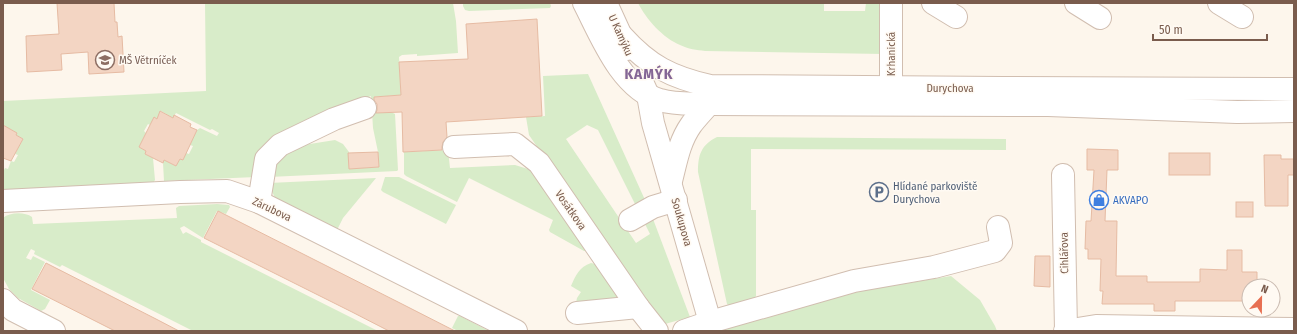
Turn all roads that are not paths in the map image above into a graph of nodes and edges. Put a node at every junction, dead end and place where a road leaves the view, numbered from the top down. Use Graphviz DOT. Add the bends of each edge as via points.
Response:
graph roads {
  1 [pos="584,3"];
  2 [pos="606,3"];
  3 [pos="891,3"];
  4 [pos="933,3"];
  5 [pos="1076,3"];
  6 [pos="1220,3"];
  7 [pos="956,17"];
  8 [pos="1242,17"];
  9 [pos="1100,18"];
  10 [pos="622,36"];
  11 [pos="1294,89"];
  12 [pos="648,95"];
  13 [pos="710,95"];
  14 [pos="891,96"];
  15 [pos="365,108"];
  16 [pos="1294,111"];
  17 [pos="454,147"];
  18 [pos="1063,175"];
  19 [pos="673,191"];
  20 [pos="3,202"];
  21 [pos="259,202"];
  22 [pos="630,220"];
  23 [pos="998,227"];
  24 [pos="3,300"];
  25 [pos="638,307"];
  26 [pos="577,313"];
  27 [pos="710,322"];
  28 [pos="1290,330"];
  29 [pos="54,331"];
  30 [pos="516,331"];
  31 [pos="657,331"];
  32 [pos="684,331"];
  33 [pos="1066,331"];
  1 -- 12 [label="street, U Kamýku" via="622,72"];
  2 -- 10 [label="street, U Kamýku"];
  3 -- 14 [label="street, Krhanická"];
  4 -- 7 [label="street"];
  5 -- 9 [label="street"];
  6 -- 8 [label="street"];
  10 -- 12 [label="street, U Kamýku"];
  10 -- 13 [label="street, Durychova" via="646,59 674,76 690,81"];
  11 -- 14 [label="street, Durychova" via="1068,87"];
  12 -- 13 [label="street" via="679,87"];
  12 -- 19 [label="street, Soukupova" via="653,123"];
  13 -- 14 [label="street, Durychova"];
  13 -- 19 [label="street" via="679,148"];
  14 -- 16 [label="street, Durychova" via="1048,106 1237,112"];
  15 -- 21 [label="street" via="334,119 280,145 266,159"];
  17 -- 25 [label="street, Vosátkova" via="515,144 539,163"];
  18 -- 33 [label="street, Cihlářova"];
  19 -- 22 [label="street" via="653,207"];
  19 -- 27 [label="street, Soukupova"];
  20 -- 21 [label="street, Zárubova" via="227,191"];
  21 -- 30 [label="street, Zárubova"];
  23 -- 27 [label="street" via="1001,243 995,251 934,267 854,281"];
  24 -- 29 [label="street" via="13,310"];
  25 -- 26 [label="street"];
  25 -- 31 [label="street, Vosátkova"];
  27 -- 32 [label="street"];
  28 -- 33 [label="street" via="1096,326"];
}
